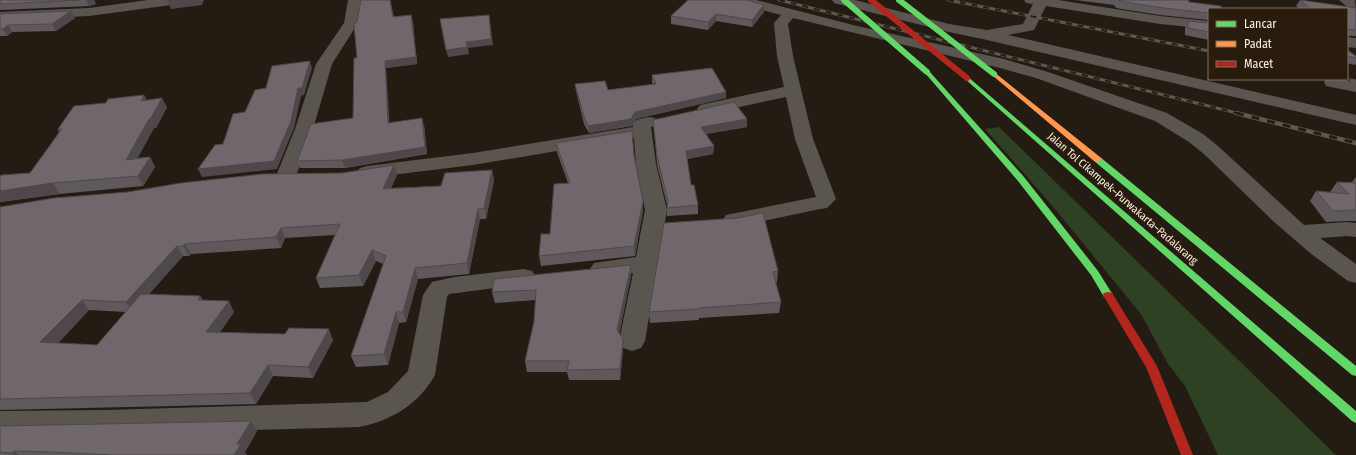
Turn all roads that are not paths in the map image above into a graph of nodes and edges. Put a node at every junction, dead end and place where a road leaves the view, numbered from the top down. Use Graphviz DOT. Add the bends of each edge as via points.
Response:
graph roads {
  1 [pos="179,0"];
  2 [pos="355,0"];
  3 [pos="740,0"];
  4 [pos="839,0"];
  5 [pos="844,0"];
  6 [pos="871,0"];
  7 [pos="899,0"];
  8 [pos="1346,0"];
  9 [pos="1038,1"];
  10 [pos="61,3"];
  11 [pos="0,6"];
  12 [pos="1356,7"];
  13 [pos="790,13"];
  14 [pos="0,16"];
  15 [pos="1208,25"];
  16 [pos="987,35"];
  17 [pos="1332,82"];
  18 [pos="1356,87"];
  19 [pos="792,90"];
  20 [pos="687,114"];
  21 [pos="664,119"];
  22 [pos="1356,120"];
  23 [pos="642,131"];
  24 [pos="352,174"];
  25 [pos="266,176"];
  26 [pos="286,176"];
  27 [pos="306,176"];
  28 [pos="714,221"];
  29 [pos="677,224"];
  30 [pos="654,226"];
  31 [pos="1356,230"];
  32 [pos="1300,232"];
  33 [pos="646,264"];
  34 [pos="577,272"];
  35 [pos="546,275"];
  36 [pos="1356,275"];
  37 [pos="632,341"];
  38 [pos="1356,372"];
  39 [pos="1356,418"];
  40 [pos="0,423"];
  41 [pos="1187,455"];
  1 -- 14 [label="street" via="89,12"];
  2 -- 26 [label="street" via="351,23 324,64"];
  3 -- 13 [label="street"];
  4 -- 16 [label="street"];
  5 -- 41 [label="highway, bridge" via="926,72 1021,179 1095,273 1151,366"];
  6 -- 39 [label="highway, Jalan Tol Cikampek–Purwakarta–Padalarang, bridge" via="967,78"];
  7 -- 38 [label="highway, Jalan Tol Cikampek–Purwakarta–Padalarang, bridge" via="994,74"];
  8 -- 12 [label="street"];
  9 -- 15 [label="street" via="1144,12"];
  9 -- 16 [label="street" via="1029,27"];
  10 -- 11 [label="street"];
  13 -- 19 [label="street" via="780,23"];
  13 -- 32 [label="street" via="1004,64 1074,85 1161,117 1211,150"];
  16 -- 22 [label="street"];
  17 -- 18 [label="street"];
  19 -- 20 [label="street"];
  19 -- 28 [label="street" via="804,139 826,198 820,203"];
  21 -- 23 [label="street" via="642,124"];
  23 -- 24 [label="street" via="473,159"];
  23 -- 30 [label="street" via="656,210"];
  25 -- 26 [label="street"];
  26 -- 27 [label="street"];
  29 -- 30 [label="street"];
  30 -- 33 [label="street"];
  31 -- 32 [label="street"];
  32 -- 36 [label="street"];
  33 -- 34 [label="street"];
  33 -- 37 [label="street"];
  35 -- 40 [label="street" via="441,288 435,295 421,375 398,400 371,413 123,422"];
}
